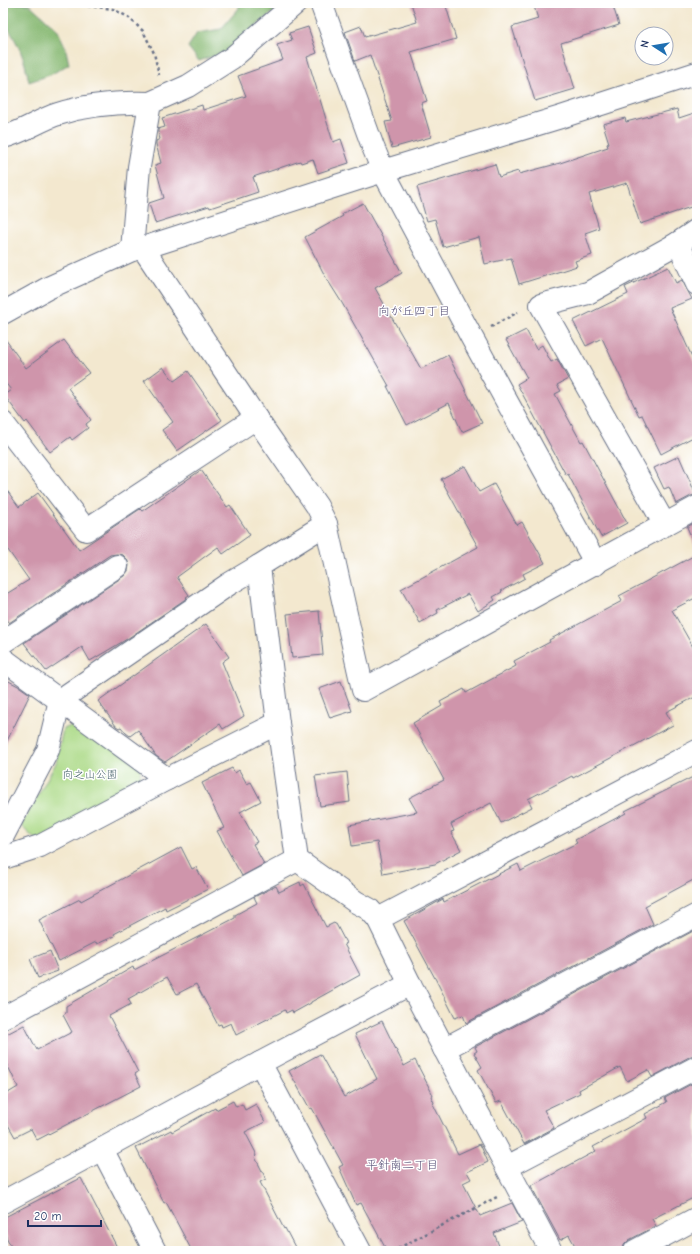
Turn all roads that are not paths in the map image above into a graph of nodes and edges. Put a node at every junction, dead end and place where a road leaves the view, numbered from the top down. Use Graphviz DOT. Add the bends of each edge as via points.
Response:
graph roads {
  1 [pos="296,3"];
  2 [pos="321,3"];
  3 [pos="697,73"];
  4 [pos="157,100"];
  5 [pos="3,137"];
  6 [pos="383,171"];
  7 [pos="697,230"];
  8 [pos="678,243"];
  9 [pos="138,249"];
  10 [pos="697,284"];
  11 [pos="3,313"];
  12 [pos="256,418"];
  13 [pos="3,423"];
  14 [pos="697,507"];
  15 [pos="326,524"];
  16 [pos="665,525"];
  17 [pos="596,564"];
  18 [pos="117,566"];
  19 [pos="259,566"];
  20 [pos="3,642"];
  21 [pos="3,659"];
  22 [pos="60,700"];
  23 [pos="278,723"];
  24 [pos="697,751"];
  25 [pos="167,779"];
  26 [pos="3,836"];
  27 [pos="3,858"];
  28 [pos="297,860"];
  29 [pos="697,915"];
  30 [pos="378,919"];
  31 [pos="410,984"];
  32 [pos="3,1018"];
  33 [pos="444,1049"];
  34 [pos="260,1063"];
  35 [pos="697,1066"];
  36 [pos="102,1149"];
  37 [pos="506,1167"];
  38 [pos="3,1202"];
  39 [pos="697,1218"];
  40 [pos="155,1251"];
  41 [pos="360,1251"];
  42 [pos="551,1251"];
  43 [pos="635,1251"];
  1 -- 4 [label="street" via="232,58 188,86"];
  2 -- 6 [label="street"];
  3 -- 6 [label="street"];
  4 -- 5 [label="street" via="100,105 58,114"];
  4 -- 9 [label="street" via="139,167"];
  6 -- 9 [label="street"];
  6 -- 17 [label="street"];
  7 -- 8 [label="street"];
  8 -- 10 [label="street"];
  8 -- 16 [label="street" via="588,293 541,305"];
  9 -- 11 [label="street" via="48,288"];
  9 -- 12 [label="street"];
  12 -- 13 [label="street" via="86,530"];
  12 -- 15 [label="street" via="317,506"];
  14 -- 16 [label="street"];
  15 -- 17 [label="street" via="363,690"];
  15 -- 19 [label="street"];
  16 -- 17 [label="street"];
  18 -- 20 [label="street"];
  19 -- 22 [label="street"];
  19 -- 23 [label="street"];
  21 -- 22 [label="street"];
  22 -- 25 [label="street"];
  22 -- 26 [label="street" via="48,750"];
  23 -- 25 [label="street"];
  23 -- 28 [label="street"];
  24 -- 30 [label="street"];
  25 -- 27 [label="street" via="40,846"];
  28 -- 30 [label="street" via="368,909"];
  28 -- 32 [label="street"];
  29 -- 33 [label="street"];
  30 -- 31 [label="street"];
  31 -- 33 [label="street"];
  31 -- 34 [label="street"];
  33 -- 37 [label="street"];
  34 -- 36 [label="street"];
  34 -- 41 [label="street"];
  35 -- 37 [label="street"];
  36 -- 38 [label="street"];
  36 -- 40 [label="street"];
  37 -- 42 [label="street"];
  39 -- 43 [label="street"];
}
